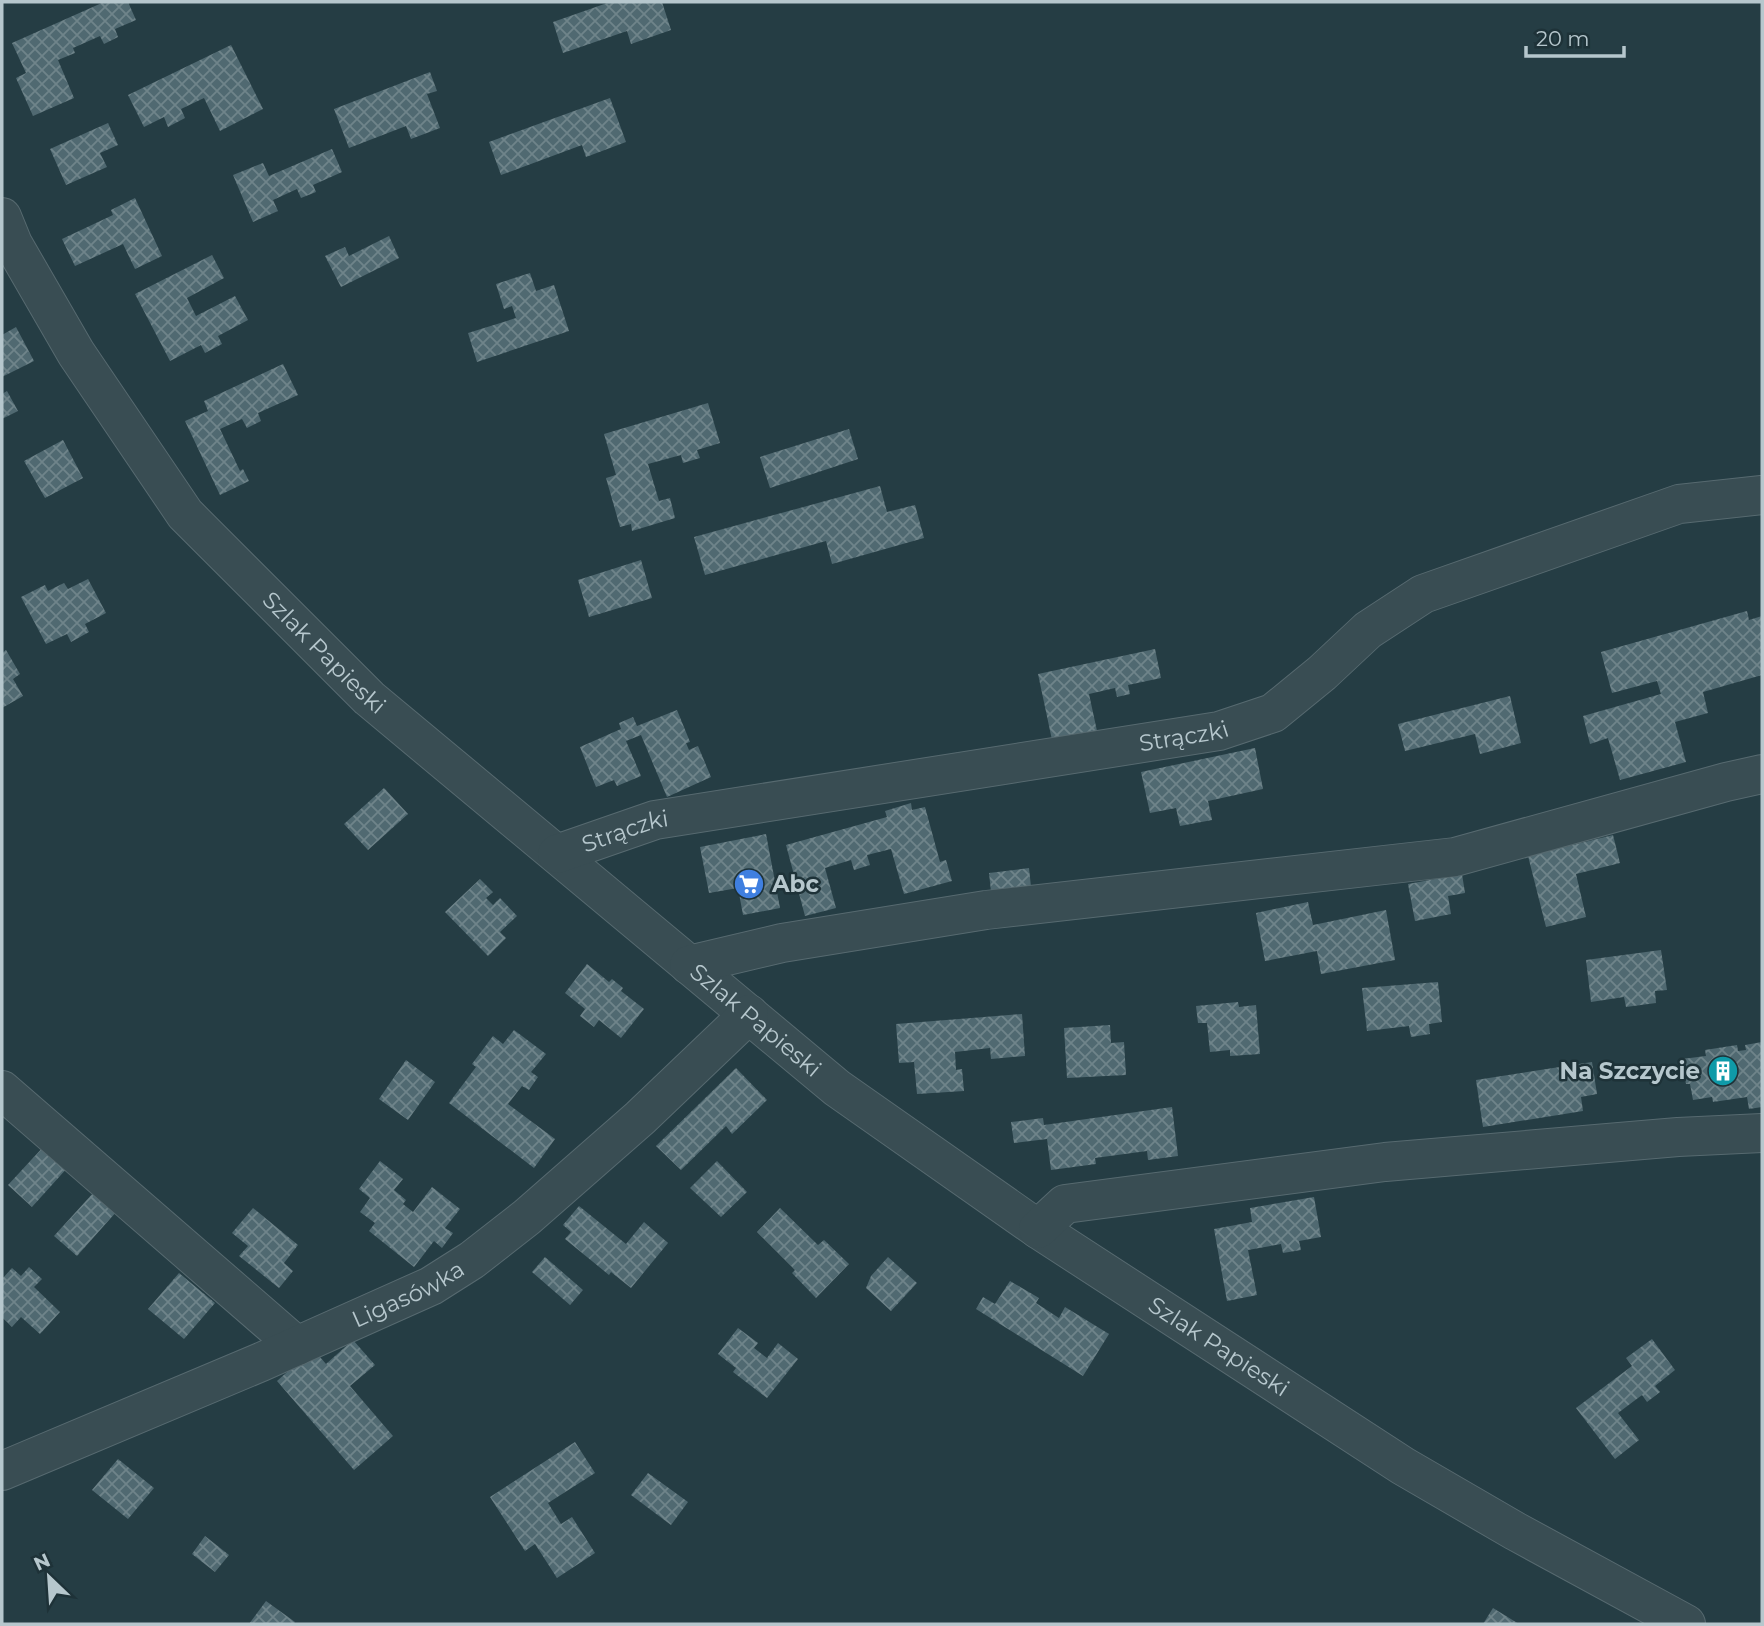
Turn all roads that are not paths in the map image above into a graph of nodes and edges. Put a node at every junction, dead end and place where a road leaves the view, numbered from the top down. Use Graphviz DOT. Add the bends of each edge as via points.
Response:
graph roads {
  1 [pos="2,217"];
  2 [pos="1762,495"];
  3 [pos="1762,775"];
  4 [pos="557,854"];
  5 [pos="689,965"];
  6 [pos="749,1014"];
  7 [pos="2,1090"];
  8 [pos="1762,1133"];
  9 [pos="1038,1229"];
  10 [pos="298,1346"];
  11 [pos="2,1471"];
  12 [pos="1686,1624"];
  1 -- 4 [label="street, Szlak Papieski" via="76,353 186,514 369,698"];
  2 -- 4 [label="street, Strączki" via="1679,504 1423,594 1368,630 1273,713 1219,731 655,820"];
  3 -- 5 [label="street" via="1455,857 986,910 782,943"];
  4 -- 5 [label="street, Szlak Papieski"];
  5 -- 6 [label="street, Szlak Papieski"];
  6 -- 9 [label="street, Szlak Papieski" via="837,1088"];
  6 -- 10 [label="street, Ligasówka" via="640,1118 472,1260 431,1286"];
  7 -- 10 [label="street"];
  8 -- 9 [label="street" via="1385,1161 1065,1205"];
  9 -- 12 [label="street, Szlak Papieski" via="1403,1466"];
  10 -- 11 [label="street, Ligasówka"];
}
